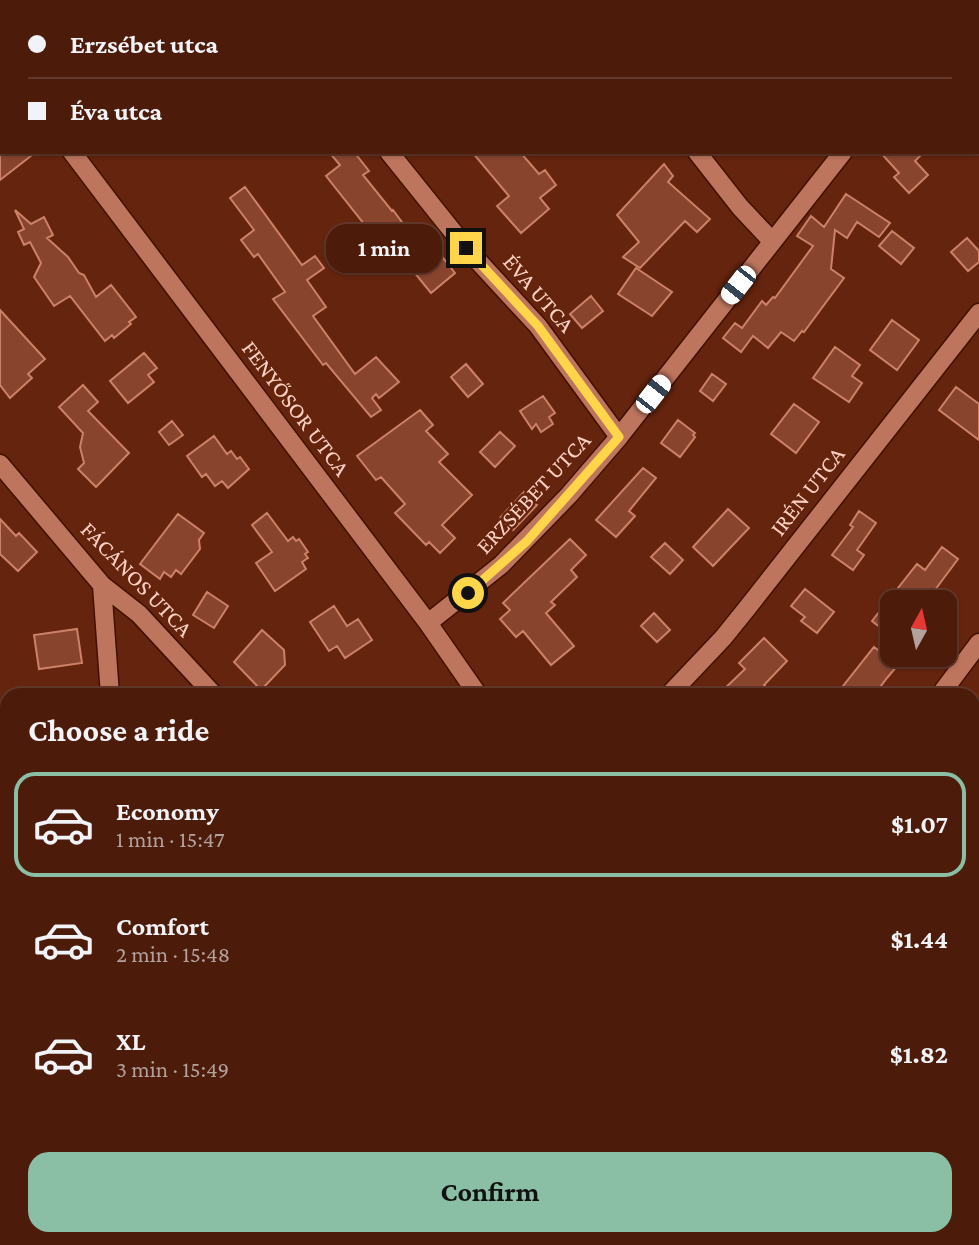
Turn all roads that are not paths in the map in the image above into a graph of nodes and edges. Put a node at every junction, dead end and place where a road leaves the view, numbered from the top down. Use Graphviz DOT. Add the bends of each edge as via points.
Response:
graph roads {
  1 [pos="74,154"];
  2 [pos="391,154"];
  3 [pos="699,154"];
  4 [pos="841,154"];
  5 [pos="772,241"];
  6 [pos="979,313"];
  7 [pos="619,437"];
  8 [pos="0,464"];
  9 [pos="102,585"];
  10 [pos="428,623"];
  11 [pos="979,643"];
  12 [pos="109,688"];
  13 [pos="208,688"];
  14 [pos="473,688"];
  15 [pos="675,688"];
  16 [pos="945,688"];
  1 -- 10 [label="street, FENYŐSOR UTCA"];
  2 -- 7 [label="street, ÉVA UTCA" via="466,248 538,326"];
  3 -- 5 [label="street"];
  4 -- 5 [label="street, ERZSÉBET UTCA"];
  5 -- 7 [label="street, ERZSÉBET UTCA"];
  6 -- 15 [label="street, IRÉN UTCA" via="723,638"];
  7 -- 10 [label="street, ERZSÉBET UTCA" via="527,541"];
  8 -- 9 [label="street, FÁCÁNOS UTCA"];
  9 -- 12 [label="street"];
  9 -- 13 [label="street, FÁCÁNOS UTCA" via="139,614"];
  10 -- 14 [label="street, FENYŐSOR UTCA"];
  11 -- 16 [label="street"];
}
